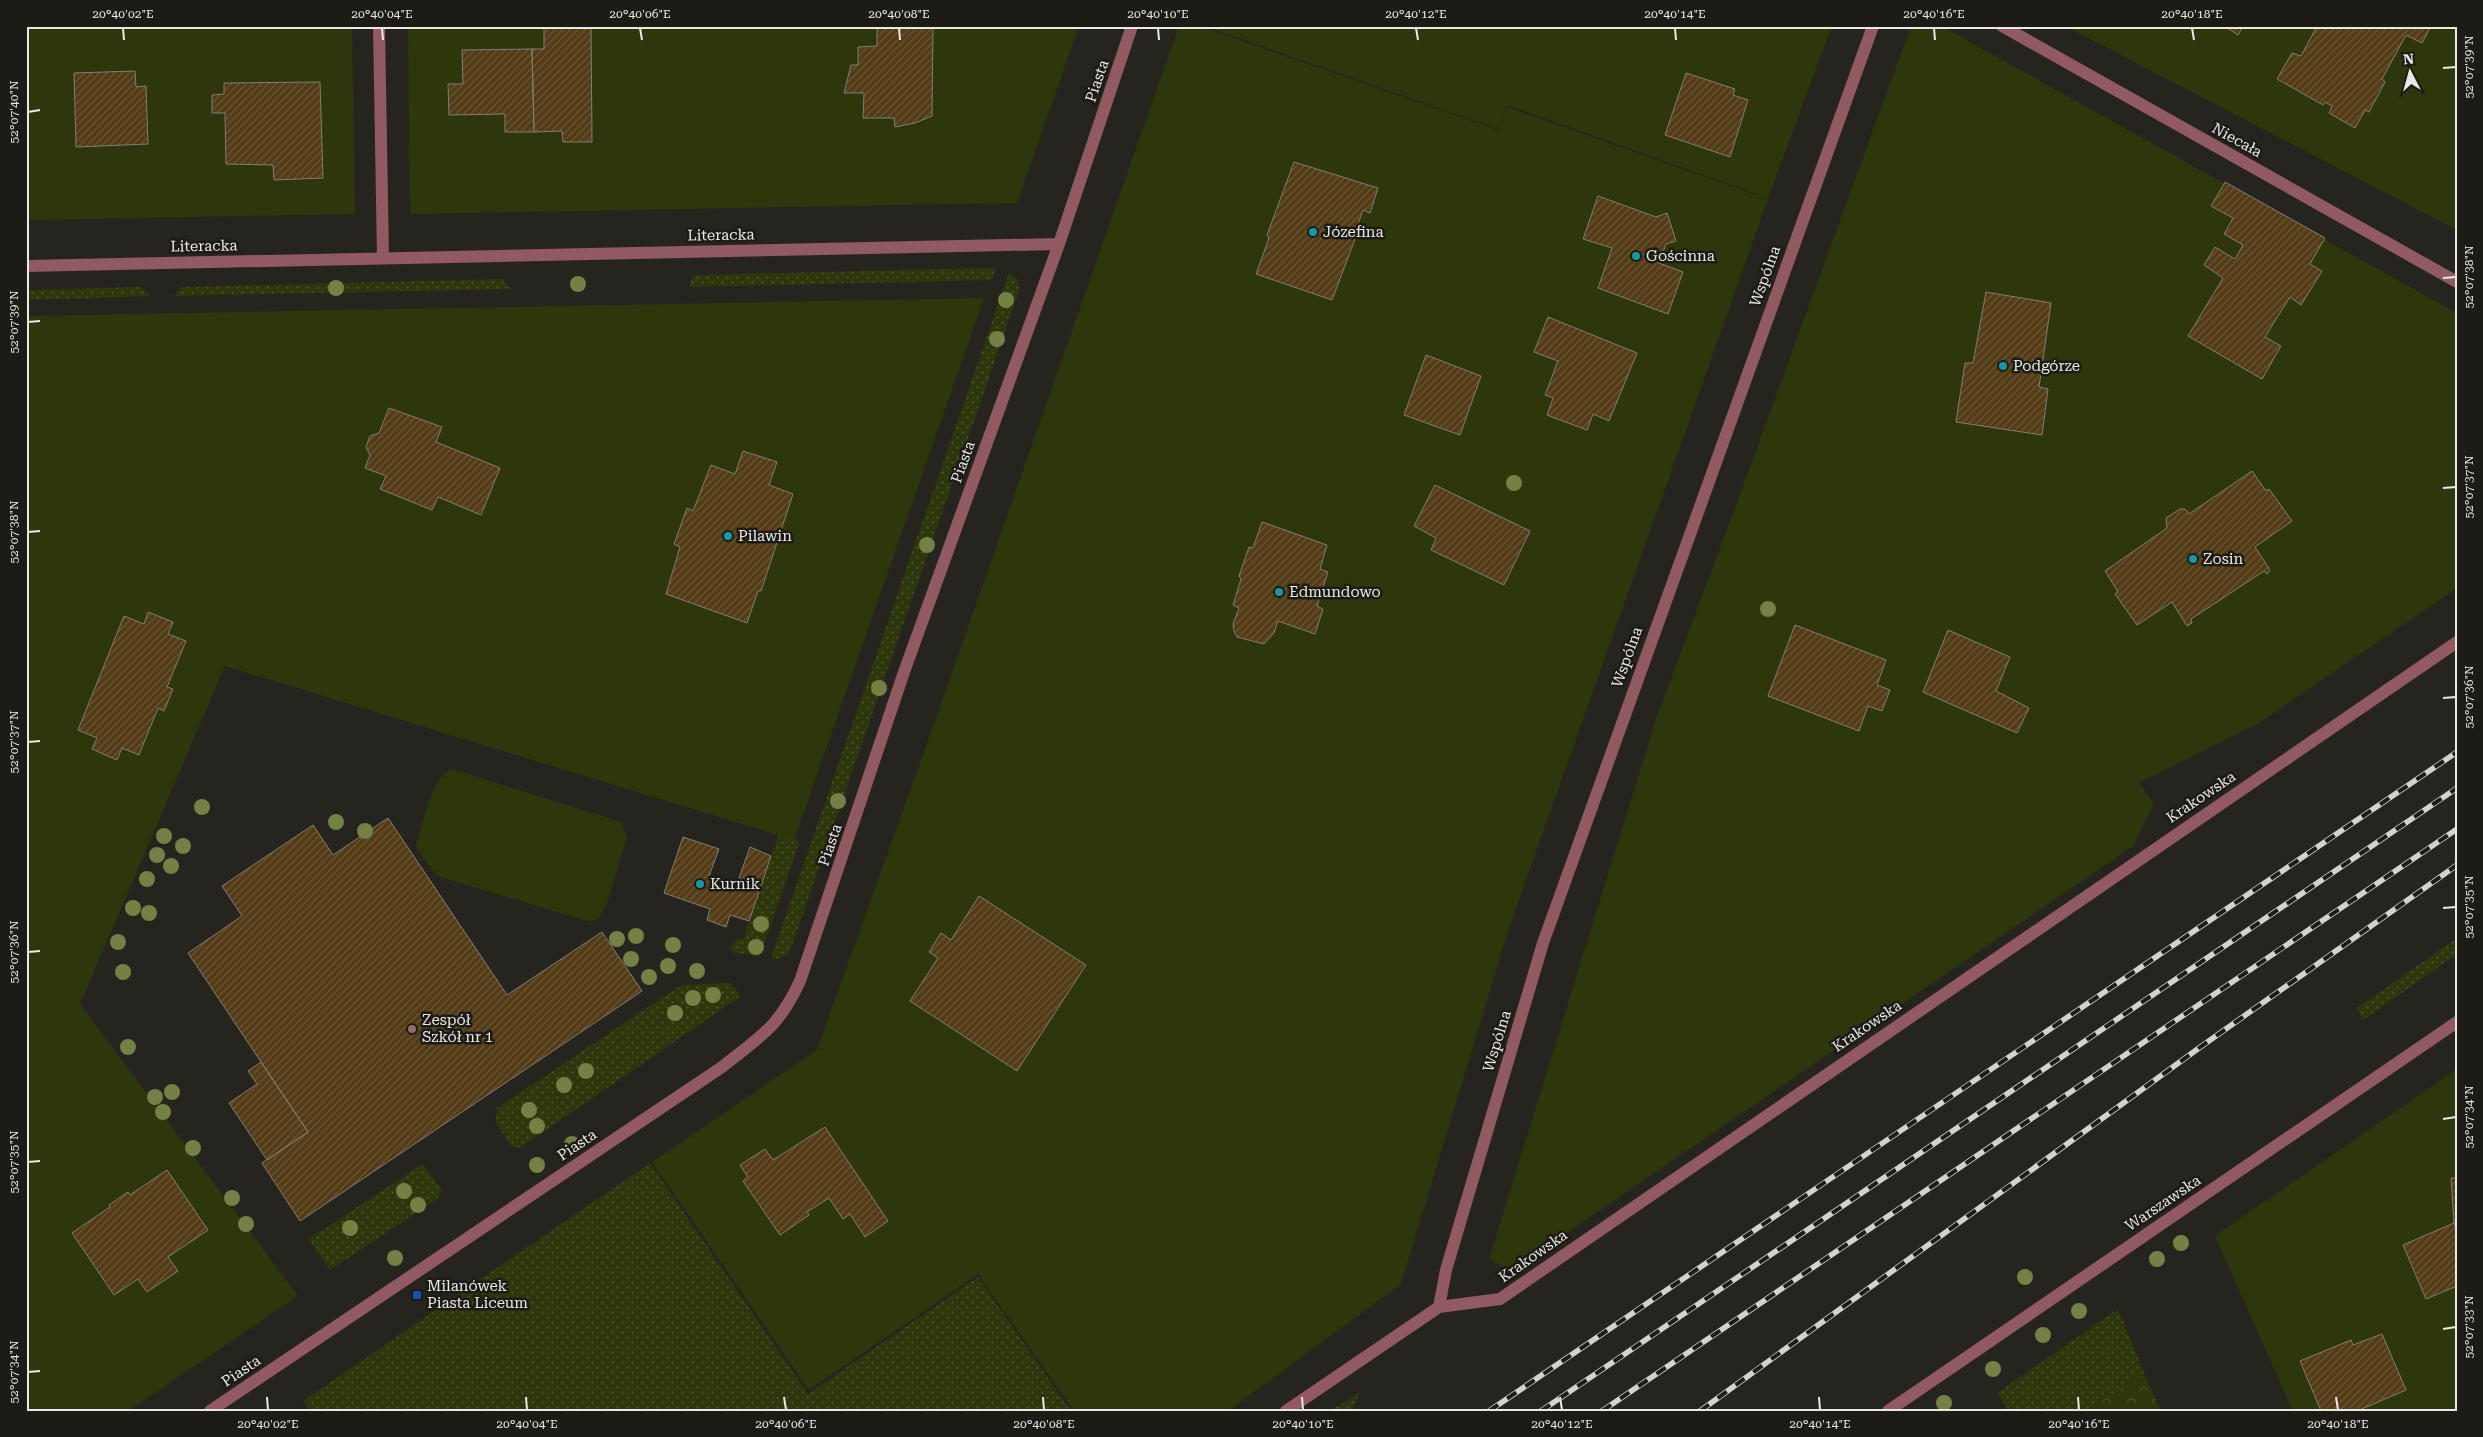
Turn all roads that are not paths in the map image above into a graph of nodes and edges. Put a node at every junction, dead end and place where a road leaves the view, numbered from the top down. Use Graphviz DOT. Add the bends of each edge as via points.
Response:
graph roads {
  1 [pos="379,26"];
  2 [pos="1132,26"];
  3 [pos="1873,26"];
  4 [pos="2002,26"];
  5 [pos="1059,244"];
  6 [pos="383,258"];
  7 [pos="26,266"];
  8 [pos="2457,282"];
  9 [pos="2457,642"];
  10 [pos="2457,1022"];
  11 [pos="1438,1307"];
  12 [pos="210,1411"];
  13 [pos="1286,1411"];
  14 [pos="1888,1411"];
  1 -- 6 [label="street"];
  2 -- 5 [label="street, Piasta"];
  3 -- 11 [label="street, Wspólna" via="1543,943 1446,1270"];
  4 -- 8 [label="street, Niecała"];
  5 -- 6 [label="street, Literacka"];
  5 -- 12 [label="street, Piasta" via="904,672 800,981 780,1018 768,1032 722,1067"];
  6 -- 7 [label="street, Literacka"];
  9 -- 11 [label="street, Krakowska" via="1500,1299"];
  10 -- 14 [label="street, Warszawska"];
  11 -- 13 [label="street, Krakowska"];
}
